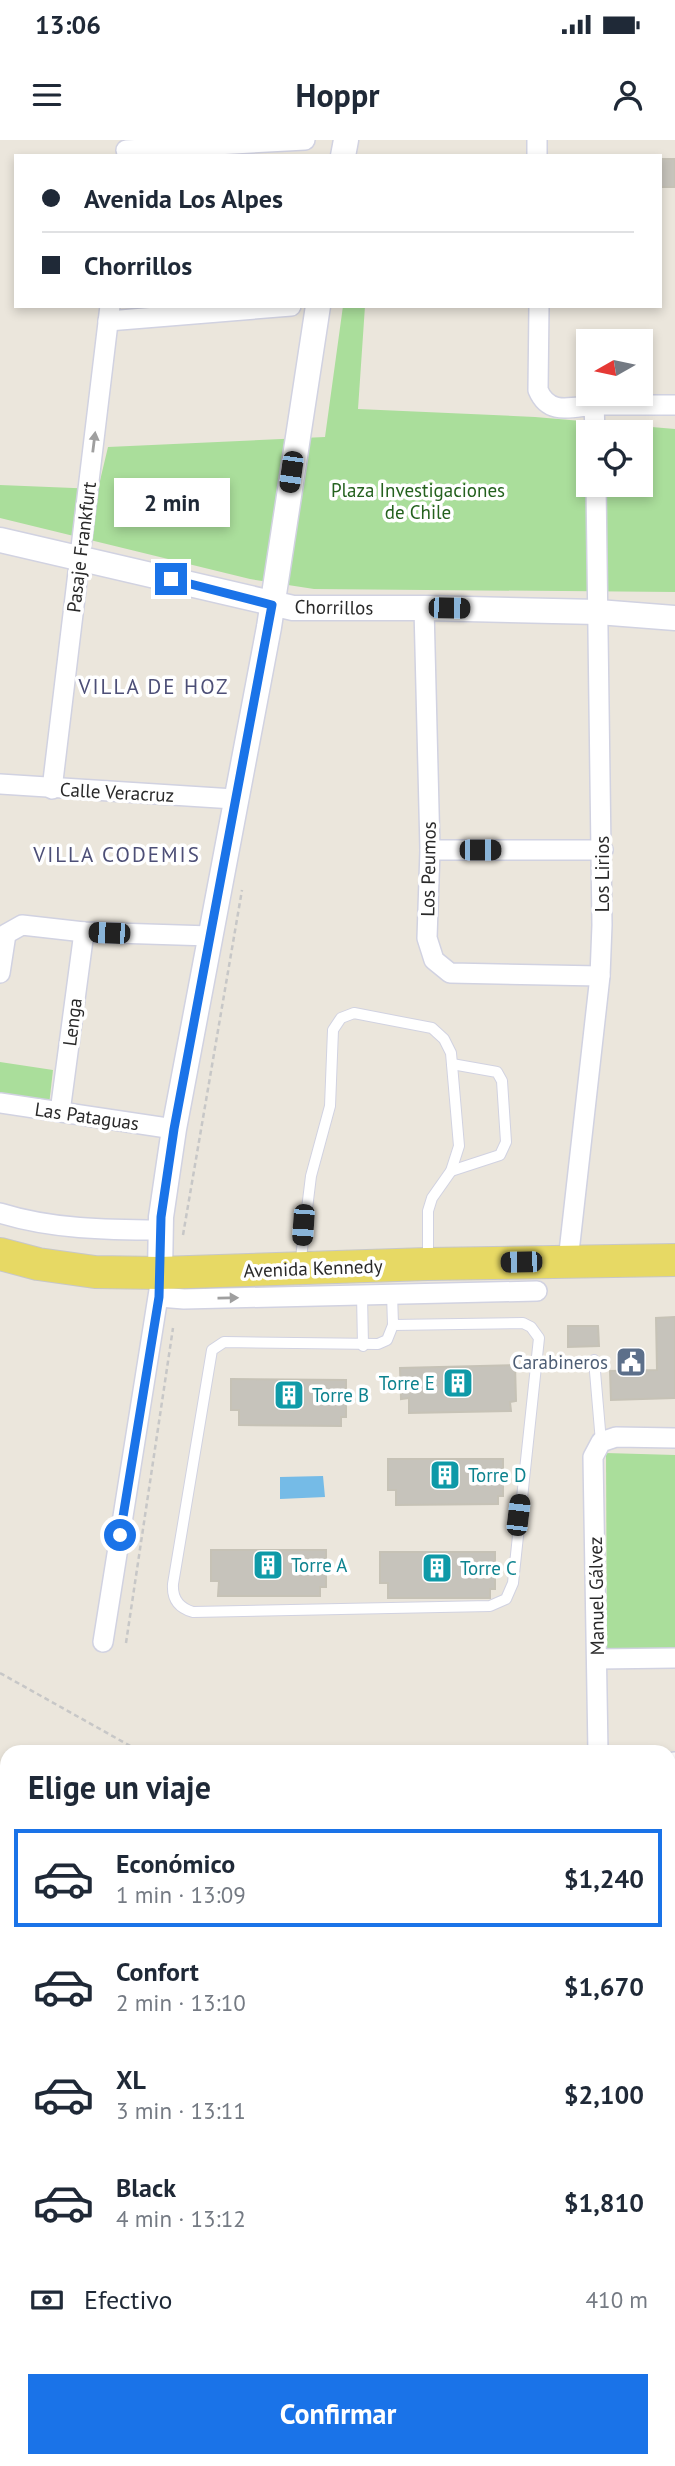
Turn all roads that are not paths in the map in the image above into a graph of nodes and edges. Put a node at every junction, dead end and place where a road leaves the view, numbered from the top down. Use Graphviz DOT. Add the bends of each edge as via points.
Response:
graph roads {
  1 [pos="305,140"];
  2 [pos="248,142"];
  3 [pos="126,149"];
  4 [pos="246,308"];
  5 [pos="318,308"];
  6 [pos="539,308"];
  7 [pos="109,314"];
  8 [pos="653,405"];
  9 [pos="675,405"];
  10 [pos="580,406"];
  11 [pos="596,497"];
  12 [pos="0,540"];
  13 [pos="79,558"];
  14 [pos="272,605"];
  15 [pos="424,608"];
  16 [pos="598,612"];
  17 [pos="675,618"];
  18 [pos="0,784"];
  19 [pos="52,789"];
  20 [pos="234,799"];
  21 [pos="430,850"];
  22 [pos="603,850"];
  23 [pos="84,932"];
  24 [pos="210,936"];
  25 [pos="0,973"];
  26 [pos="600,976"];
  27 [pos="452,1064"];
  28 [pos="0,1103"];
  29 [pos="60,1112"];
  30 [pos="174,1129"];
  31 [pos="451,1171"];
  32 [pos="0,1213"];
  33 [pos="160,1230"];
  34 [pos="0,1254"];
  35 [pos="675,1260"];
  36 [pos="568,1261"];
  37 [pos="428,1264"];
  38 [pos="299,1268"];
  39 [pos="377,1280"];
  40 [pos="167,1285"];
  41 [pos="537,1292"];
  42 [pos="393,1325"];
  43 [pos="363,1346"];
  44 [pos="594,1360"];
  45 [pos="675,1438"];
  46 [pos="601,1442"];
  47 [pos="103,1642"];
  48 [pos="675,1658"];
  49 [pos="597,1659"];
  50 [pos="598,1745"];
  1 -- 2 [label="street"];
  2 -- 3 [label="street"];
  4 -- 7 [label="street"];
  5 -- 14 [label="street"];
  6 -- 10 [label="street" via="538,390 543,402 553,408"];
  13 -- 7 [label="street, Pasaje Frankfurt, one-way"];
  8 -- 9 [label="street"];
  11 -- 16 [label="street, Los Lirios"];
  12 -- 13 [label="street, Chorrillos"];
  13 -- 14 [label="street, Chorrillos"];
  13 -- 19 [label="street, Pasaje Frankfurt"];
  14 -- 15 [label="street, Chorrillos"];
  14 -- 20 [label="street"];
  15 -- 16 [label="street, Chorrillos"];
  15 -- 21 [label="street, Los Peumos"];
  16 -- 17 [label="street, Chorrillos"];
  16 -- 22 [label="street, Los Lirios"];
  18 -- 19 [label="street, Calle Veracruz"];
  19 -- 20 [label="street, Calle Veracruz"];
  20 -- 24 [label="street"];
  21 -- 22 [label="street"];
  21 -- 26 [label="street, Los Peumos" via="426,938 434,960 450,973"];
  22 -- 26 [label="street, Los Lirios"];
  23 -- 24 [label="street"];
  23 -- 25 [label="street" via="22,925 13,928 6,934"];
  23 -- 29 [label="street, Lenga"];
  24 -- 30 [label="street"];
  26 -- 36 [label="street, Los Lirios"];
  27 -- 31 [label="lane" via="459,1146"];
  27 -- 31 [label="lane" via="497,1072 502,1081 506,1142 500,1155"];
  27 -- 38 [label="lane" via="444,1039 432,1028 354,1013 341,1018 333,1030 330,1106 311,1176"];
  28 -- 29 [label="street, Las Pataguas"];
  29 -- 30 [label="street, Las Pataguas"];
  30 -- 33 [label="street"];
  31 -- 37 [label="lane" via="428,1211"];
  32 -- 33 [label="street" via="109,1230"];
  33 -- 40 [label="street"];
  34 -- 40 [label="main road, Avenida Kennedy"];
  35 -- 36 [label="main road, Avenida Kennedy"];
  36 -- 37 [label="main road, Avenida Kennedy"];
  37 -- 39 [label="main road, Avenida Kennedy"];
  38 -- 39 [label="main road, Avenida Kennedy"];
  38 -- 40 [label="main road, Avenida Kennedy"];
  40 -- 39 [label="street, Avenida Kennedy, one-way"];
  39 -- 41 [label="street, Avenida Kennedy"];
  39 -- 42 [label="lane"];
  39 -- 43 [label="lane"];
  40 -- 47 [label="street"];
  42 -- 43 [label="lane" via="387,1340"];
  42 -- 43 [label="lane" via="523,1323 539,1338 510,1594 490,1606 187,1610 176,1601 173,1584 212,1350 224,1342"];
  44 -- 46 [label="lane"];
  45 -- 46 [label="street" via="616,1437"];
  46 -- 49 [label="street, Manuel Gálvez" via="593,1457"];
  48 -- 49 [label="street"];
  49 -- 50 [label="street, Manuel Gálvez"];
}
